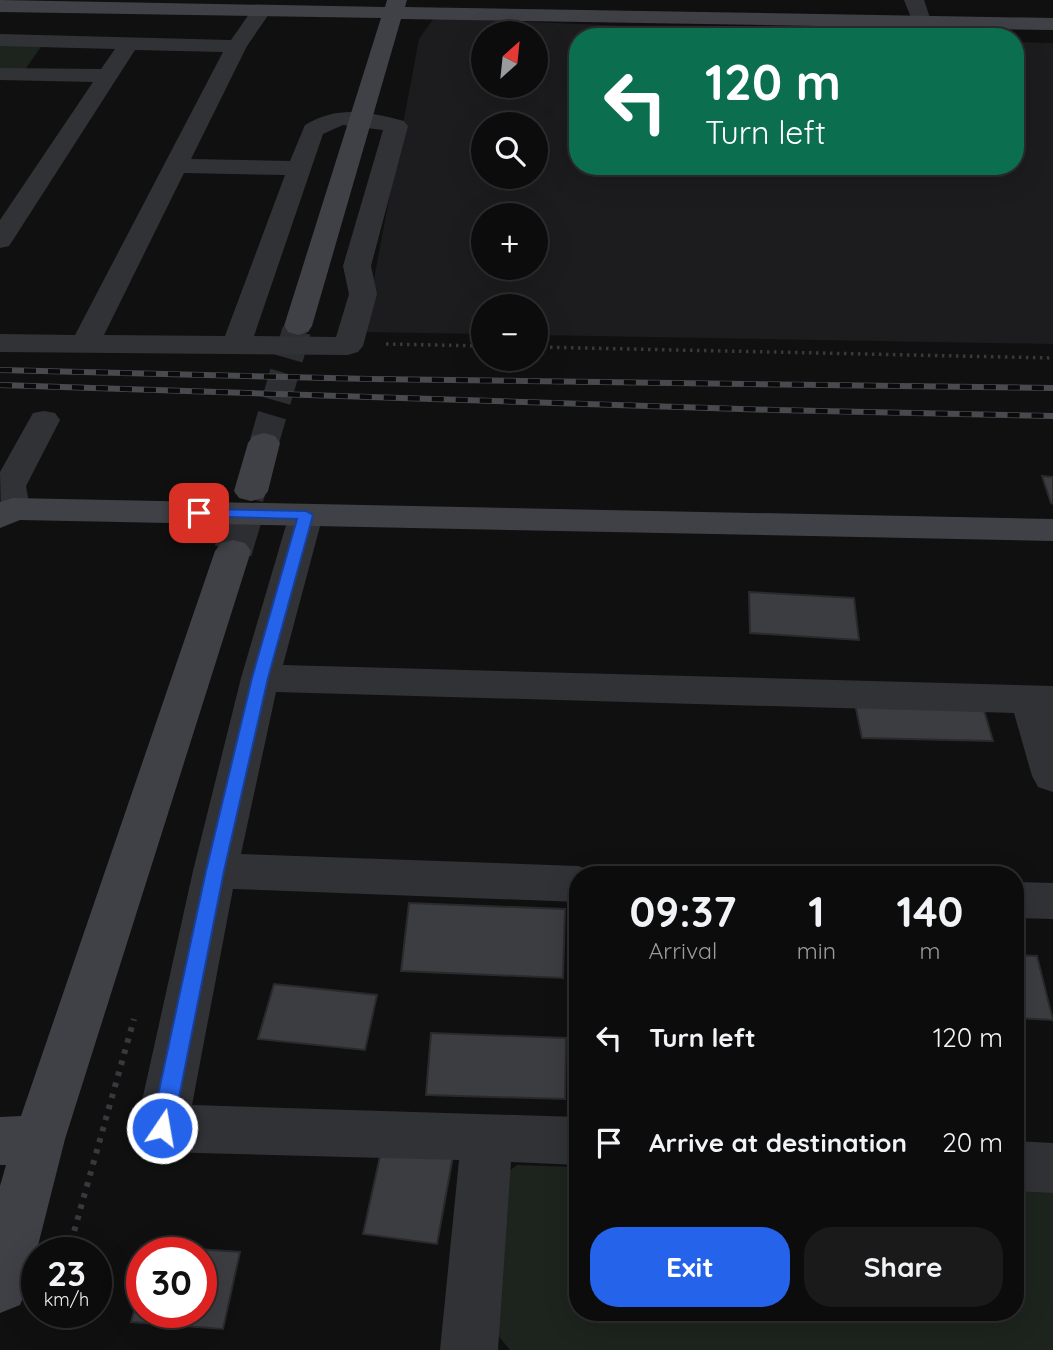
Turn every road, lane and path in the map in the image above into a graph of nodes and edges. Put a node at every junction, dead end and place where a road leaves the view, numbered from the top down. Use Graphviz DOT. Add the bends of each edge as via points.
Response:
graph roads {
  1 [pos="914,0"];
  2 [pos="0,6"];
  3 [pos="395,6"];
  4 [pos="28,7"];
  5 [pos="261,11"];
  6 [pos="921,21"];
  7 [pos="1053,24"];
  8 [pos="0,39"];
  9 [pos="131,43"];
  10 [pos="237,46"];
  11 [pos="0,74"];
  12 [pos="108,76"];
  13 [pos="361,116"];
  14 [pos="177,166"];
  15 [pos="301,168"];
  16 [pos="0,240"];
  17 [pos="298,326"];
  18 [pos="0,343"];
  19 [pos="237,344"];
  20 [pos="84,345"];
  21 [pos="548,347"];
  22 [pos="1053,358"];
  23 [pos="44,420"];
  24 [pos="264,443"];
  25 [pos="251,491"];
  26 [pos="6,513"];
  27 [pos="306,515"];
  28 [pos="1053,530"];
  29 [pos="233,551"];
  30 [pos="260,678"];
  31 [pos="1041,700"];
  32 [pos="1053,776"];
  33 [pos="215,871"];
  34 [pos="569,884"];
  35 [pos="1024,900"];
  36 [pos="1053,901"];
  37 [pos="487,1136"];
  38 [pos="20,1140"];
  39 [pos="569,1141"];
  40 [pos="1024,1166"];
  41 [pos="1053,1168"];
  42 [pos="0,1285"];
  43 [pos="469,1350"];
  1 -- 6 [label="street"];
  2 -- 4 [label="street"];
  3 -- 5 [label="street"];
  3 -- 6 [label="street"];
  3 -- 13 [label="street"];
  4 -- 5 [label="street"];
  4 -- 8 [label="street"];
  5 -- 10 [label="street"];
  6 -- 7 [label="street"];
  8 -- 9 [label="street"];
  9 -- 10 [label="street"];
  9 -- 12 [label="street"];
  10 -- 14 [label="street"];
  11 -- 12 [label="street"];
  12 -- 16 [label="street"];
  13 -- 15 [label="street" via="323,123 313,130"];
  13 -- 17 [label="street"];
  13 -- 19 [label="street" via="396,126 357,266 363,294 348,346"];
  14 -- 15 [label="street"];
  14 -- 20 [label="street"];
  15 -- 19 [label="street"];
  18 -- 20 [label="street"];
  19 -- 20 [label="street"];
  21 -- 22 [label="path"];
  23 -- 26 [label="street" via="9,486"];
  24 -- 25 [label="street"];
  26 -- 27 [label="street"];
  27 -- 28 [label="street"];
  27 -- 30 [label="street"];
  29 -- 38 [label="street"];
  30 -- 31 [label="street"];
  30 -- 33 [label="street"];
  31 -- 32 [label="street"];
  33 -- 34 [label="street"];
  33 -- 37 [label="street" via="162,1128"];
  35 -- 36 [label="street"];
  37 -- 39 [label="street"];
  37 -- 43 [label="street"];
  38 -- 42 [label="street"];
  40 -- 41 [label="street"];
}
